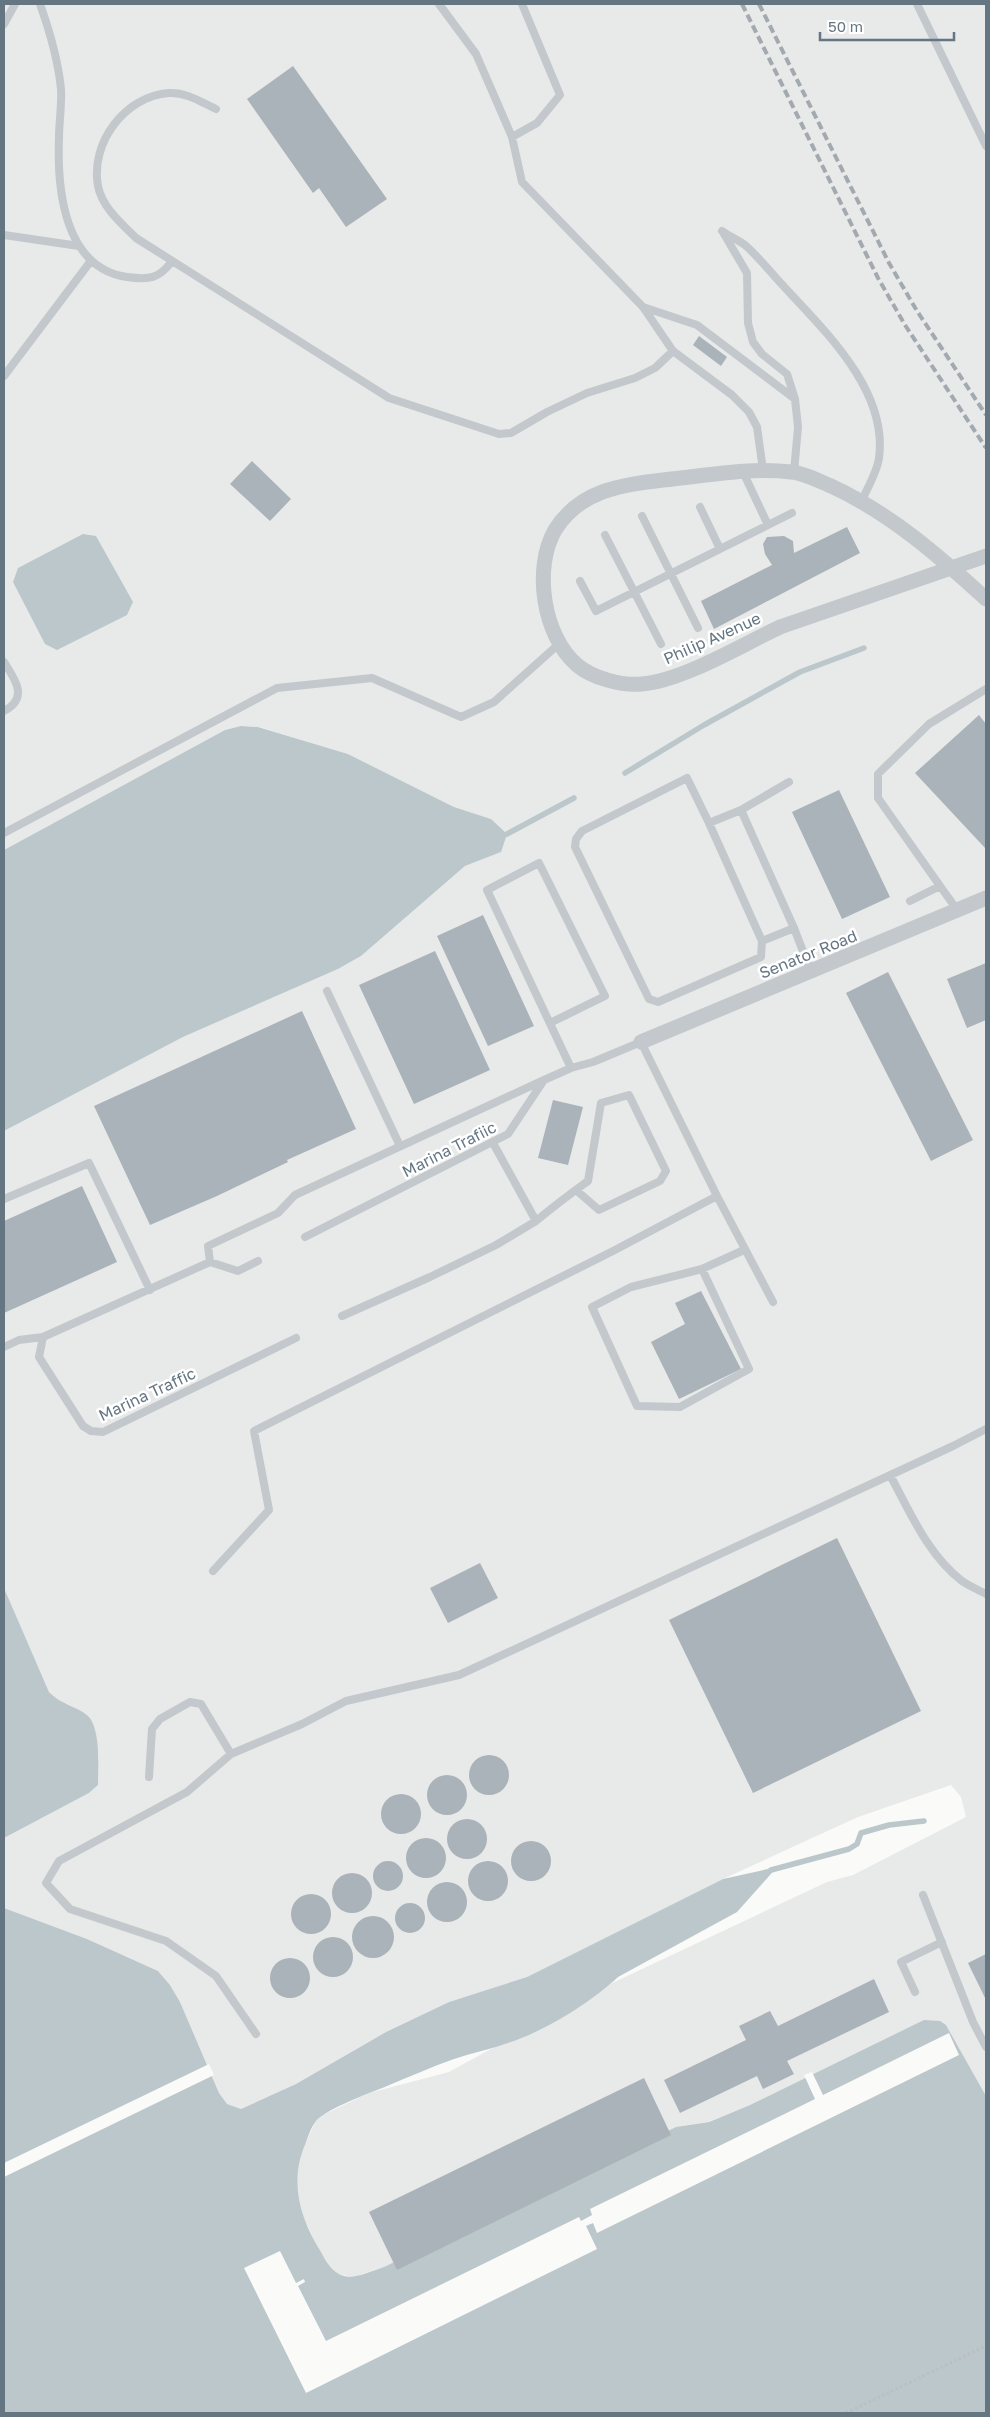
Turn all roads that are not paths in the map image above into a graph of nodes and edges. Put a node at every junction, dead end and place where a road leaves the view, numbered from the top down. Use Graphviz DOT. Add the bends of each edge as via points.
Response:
graph roads {
  1 [pos="15,4"];
  2 [pos="40,4"];
  3 [pos="439,4"];
  4 [pos="522,4"];
  5 [pos="917,4"];
  6 [pos="4,24"];
  7 [pos="216,109"];
  8 [pos="512,137"];
  9 [pos="986,146"];
  10 [pos="4,235"];
  11 [pos="79,246"];
  12 [pos="172,261"];
  13 [pos="90,262"];
  14 [pos="642,307"];
  15 [pos="673,351"];
  16 [pos="4,376"];
  17 [pos="795,399"];
  18 [pos="763,470"];
  19 [pos="742,472"];
  20 [pos="794,472"];
  21 [pos="862,500"];
  22 [pos="700,507"];
  23 [pos="792,513"];
  24 [pos="642,516"];
  25 [pos="768,525"];
  26 [pos="605,535"];
  27 [pos="720,548"];
  28 [pos="986,556"];
  29 [pos="671,573"];
  30 [pos="580,581"];
  31 [pos="634,592"];
  32 [pos="986,599"];
  33 [pos="698,628"];
  34 [pos="560,643"];
  35 [pos="661,644"];
  36 [pos="4,662"];
  37 [pos="986,689"];
  38 [pos="4,711"];
  39 [pos="789,782"];
  40 [pos="741,810"];
  41 [pos="709,822"];
  42 [pos="4,833"];
  43 [pos="940,886"];
  44 [pos="986,898"];
  45 [pos="910,901"];
  46 [pos="958,911"];
  47 [pos="794,928"];
  48 [pos="762,941"];
  49 [pos="811,972"];
  50 [pos="327,991"];
  51 [pos="550,1023"];
  52 [pos="642,1042"];
  53 [pos="571,1068"];
  54 [pos="544,1080"];
  55 [pos="492,1143"];
  56 [pos="400,1146"];
  57 [pos="576,1190"];
  58 [pos="717,1196"];
  59 [pos="4,1199"];
  60 [pos="536,1221"];
  61 [pos="305,1237"];
  62 [pos="744,1250"];
  63 [pos="258,1261"];
  64 [pos="210,1262"];
  65 [pos="702,1270"];
  66 [pos="150,1290"];
  67 [pos="773,1302"];
  68 [pos="342,1316"];
  69 [pos="44,1337"];
  70 [pos="296,1338"];
  71 [pos="4,1347"];
  72 [pos="986,1428"];
  73 [pos="890,1475"];
  74 [pos="214,1571"];
  75 [pos="986,1594"];
  76 [pos="231,1754"];
  77 [pos="148,1777"];
  78 [pos="923,1895"];
  79 [pos="942,1942"];
  80 [pos="915,1992"];
  81 [pos="256,2034"];
  82 [pos="986,2047"];
  1 -- 6 [label="lane"];
  2 -- 11 [label="lane" via="55,52 61,91 58,140 61,197 70,229"];
  3 -- 8 [label="lane" via="476,54"];
  4 -- 8 [label="lane" via="560,95 537,123"];
  5 -- 9 [label="lane"];
  7 -- 12 [label="lane" via="190,96 169,93 142,100 106,132 98,159 98,186 109,210 136,238"];
  8 -- 14 [label="lane" via="522,182"];
  10 -- 11 [label="lane"];
  11 -- 13 [label="lane"];
  12 -- 13 [label="lane" via="163,273 142,279 114,275"];
  12 -- 15 [label="lane" via="389,398 498,434 511,433 587,393 635,378 655,368"];
  13 -- 16 [label="lane"];
  14 -- 15 [label="lane"];
  14 -- 17 [label="lane" via="696,325"];
  15 -- 18 [label="lane" via="725,389 749,412 757,427"];
  17 -- 20 [label="lane" via="798,427"];
  17 -- 21 [label="lane" via="787,374 762,354 753,342 748,323 747,273 722,231 744,244 847,357 858,378 874,414 879,443 877,467"];
  18 -- 19 [label="street, Philip Avenue"];
  18 -- 20 [label="street, Philip Avenue"];
  19 -- 25 [label="lane"];
  19 -- 34 [label="street, Philip Avenue" via="618,485 592,496 571,512 555,531 544,561 548,616"];
  20 -- 21 [label="street, Philip Avenue"];
  21 -- 32 [label="street, Philip Avenue" via="903,528"];
  22 -- 27 [label="lane"];
  23 -- 25 [label="lane"];
  24 -- 29 [label="lane"];
  25 -- 27 [label="lane"];
  26 -- 31 [label="lane"];
  27 -- 29 [label="lane"];
  28 -- 34 [label="street, Philip Avenue, bridge" via="780,627 683,673 641,684 600,678 577,666"];
  29 -- 31 [label="lane"];
  29 -- 33 [label="lane"];
  30 -- 31 [label="lane" via="596,611"];
  31 -- 35 [label="lane"];
  34 -- 42 [label="lane" via="494,702 461,717 372,678 276,688"];
  36 -- 38 [label="lane" via="16,681 19,694 13,706"];
  37 -- 43 [label="lane" via="929,724 878,774 878,798"];
  39 -- 40 [label="lane"];
  40 -- 41 [label="lane"];
  40 -- 47 [label="lane"];
  41 -- 48 [label="lane"];
  41 -- 48 [label="lane" via="687,778 582,831 575,847 648,999 658,1002 761,957"];
  43 -- 45 [label="lane"];
  43 -- 46 [label="lane"];
  44 -- 46 [label="street, Senator Road"];
  46 -- 49 [label="street, Senator Road"];
  47 -- 48 [label="lane"];
  47 -- 49 [label="lane"];
  49 -- 52 [label="street, Senator Road"];
  50 -- 56 [label="lane"];
  51 -- 51 [label="lane" via="487,890 539,863 606,996"];
  51 -- 53 [label="lane"];
  52 -- 53 [label="lane"];
  52 -- 58 [label="lane"];
  53 -- 54 [label="lane"];
  54 -- 55 [label="lane, Marina Trafiic" via="513,1128"];
  54 -- 56 [label="lane"];
  55 -- 60 [label="lane"];
  55 -- 61 [label="lane, Marina Trafiic"];
  56 -- 64 [label="lane" via="295,1194 278,1214 208,1246"];
  57 -- 57 [label="lane" via="588,1181 601,1103 629,1095 666,1171 660,1181 599,1210"];
  57 -- 60 [label="lane"];
  58 -- 62 [label="lane"];
  58 -- 74 [label="lane" via="254,1431 269,1510"];
  59 -- 66 [label="lane" via="89,1163"];
  60 -- 68 [label="lane" via="496,1245"];
  62 -- 65 [label="lane"];
  62 -- 67 [label="lane"];
  63 -- 64 [label="lane" via="238,1271"];
  64 -- 66 [label="lane"];
  65 -- 65 [label="lane" via="631,1287 592,1307 637,1406 680,1407 750,1369"];
  66 -- 69 [label="lane"];
  69 -- 70 [label="lane, Marina Traffic" via="39,1357 83,1426 91,1432 103,1432"];
  69 -- 71 [label="lane" via="19,1340"];
  72 -- 73 [label="lane"];
  73 -- 75 [label="lane" via="921,1534 941,1560 962,1581"];
  73 -- 76 [label="lane" via="459,1675 346,1701"];
  76 -- 77 [label="lane" via="201,1704 190,1702 160,1718 152,1729"];
  76 -- 81 [label="lane" via="187,1792 59,1861 46,1883 70,1910 166,1941 216,1976"];
  78 -- 79 [label="lane"];
  79 -- 80 [label="lane" via="901,1962"];
  79 -- 82 [label="lane" via="972,2022"];
}
